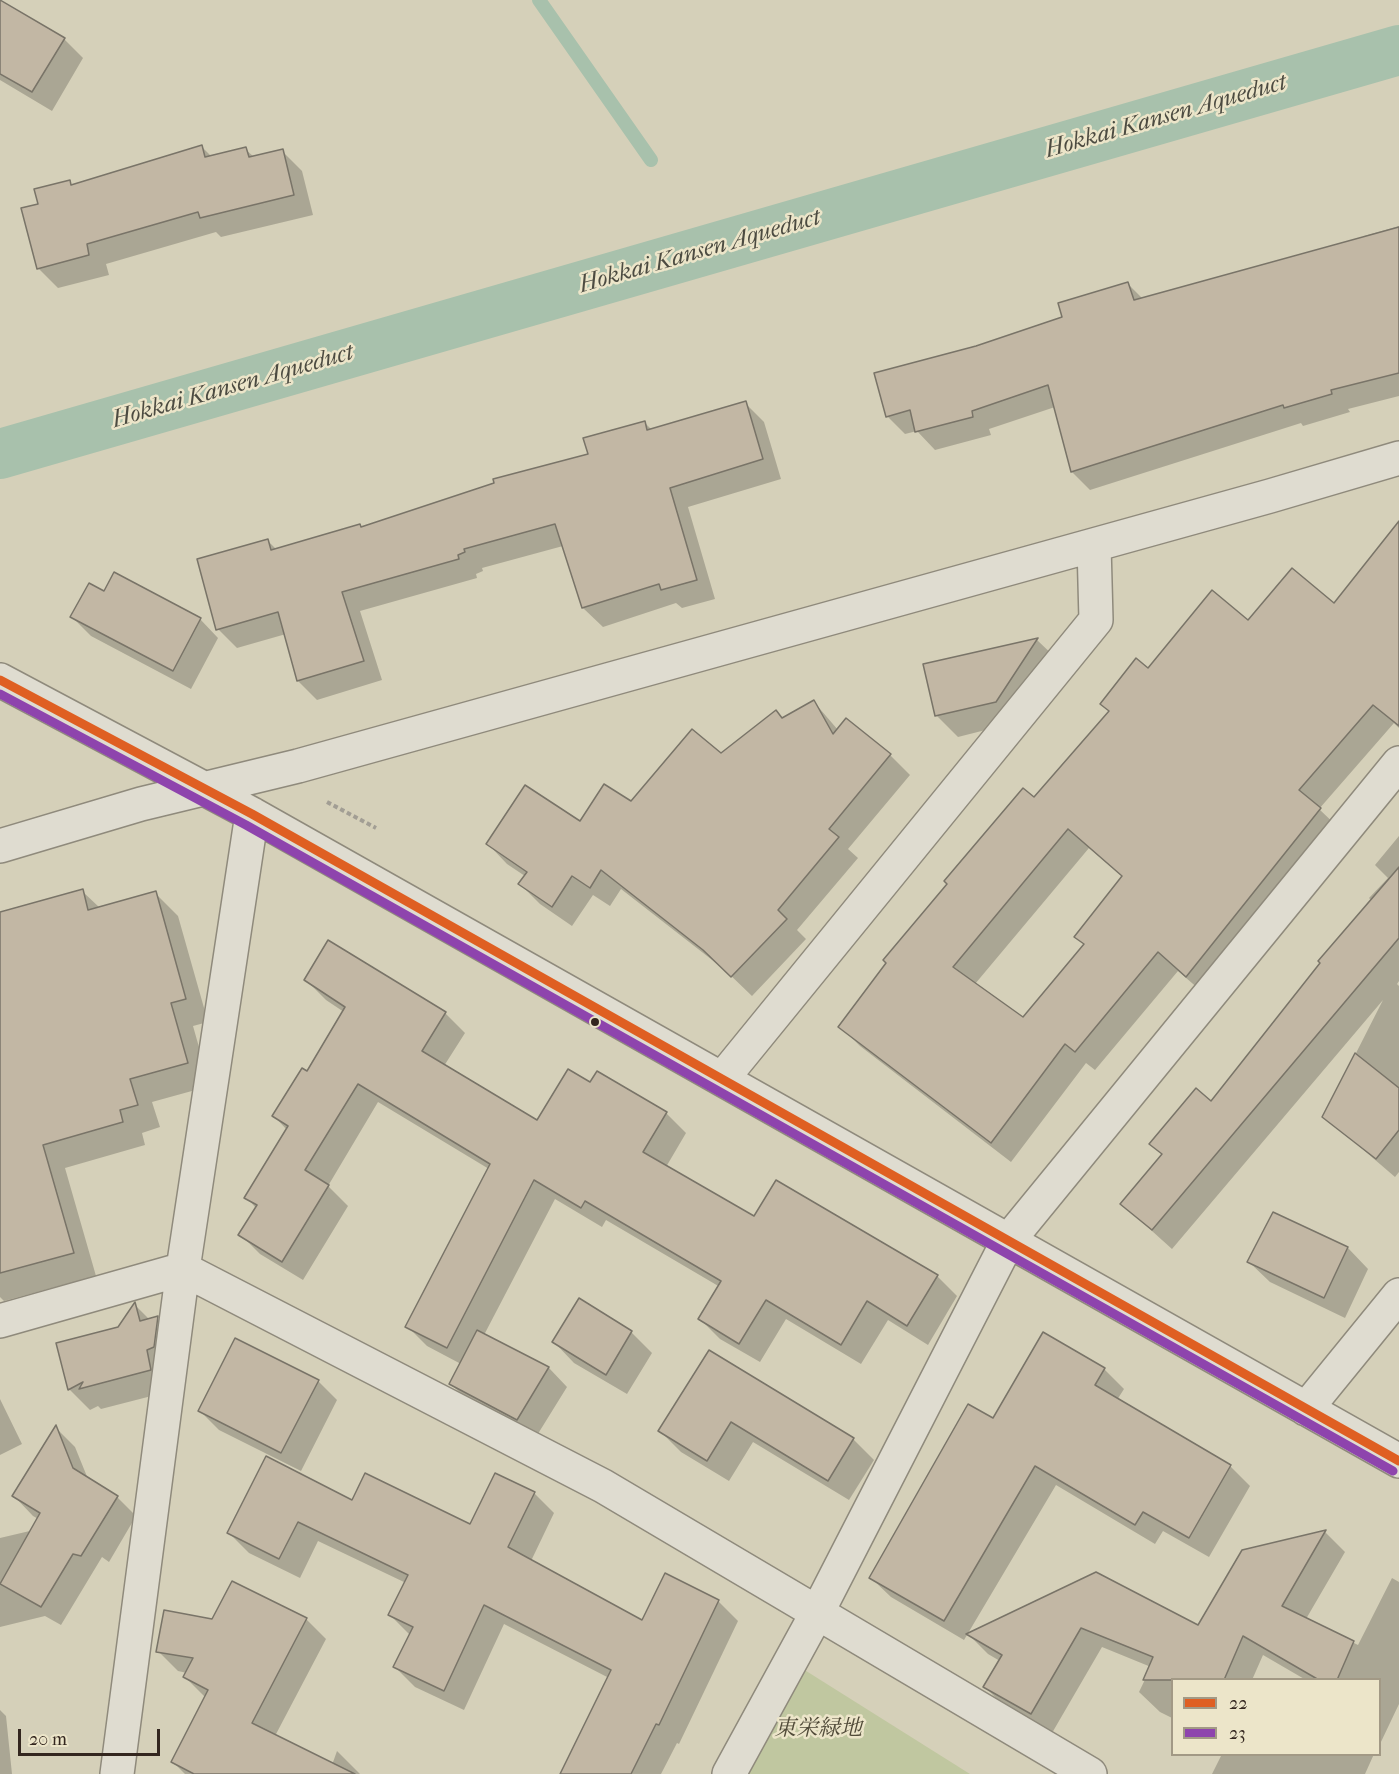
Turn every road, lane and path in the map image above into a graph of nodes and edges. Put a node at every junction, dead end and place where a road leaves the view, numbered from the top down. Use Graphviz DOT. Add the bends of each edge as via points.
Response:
graph roads {
  1 [pos="1399,458"];
  2 [pos="1094,545"];
  3 [pos="0,680"];
  4 [pos="1399,763"];
  5 [pos="203,788"];
  6 [pos="252,814"];
  7 [pos="0,846"];
  8 [pos="722,1079"];
  9 [pos="1008,1241"];
  10 [pos="183,1269"];
  11 [pos="1399,1295"];
  12 [pos="0,1321"];
  13 [pos="1305,1409"];
  14 [pos="1399,1461"];
  15 [pos="817,1613"];
  16 [pos="117,1774"];
  17 [pos="729,1774"];
  18 [pos="1090,1774"];
  1 -- 2 [label="street"];
  2 -- 5 [label="street" via="298,766"];
  2 -- 8 [label="street" via="1096,620"];
  3 -- 5 [label="street"];
  4 -- 9 [label="street"];
  5 -- 6 [label="street"];
  5 -- 7 [label="street"];
  6 -- 8 [label="street"];
  6 -- 10 [label="street"];
  8 -- 9 [label="street"];
  9 -- 13 [label="street"];
  9 -- 15 [label="street"];
  10 -- 12 [label="street"];
  10 -- 15 [label="street" via="603,1486"];
  10 -- 16 [label="street"];
  11 -- 13 [label="street"];
  13 -- 14 [label="street"];
  15 -- 17 [label="street"];
  15 -- 18 [label="street"];
}
